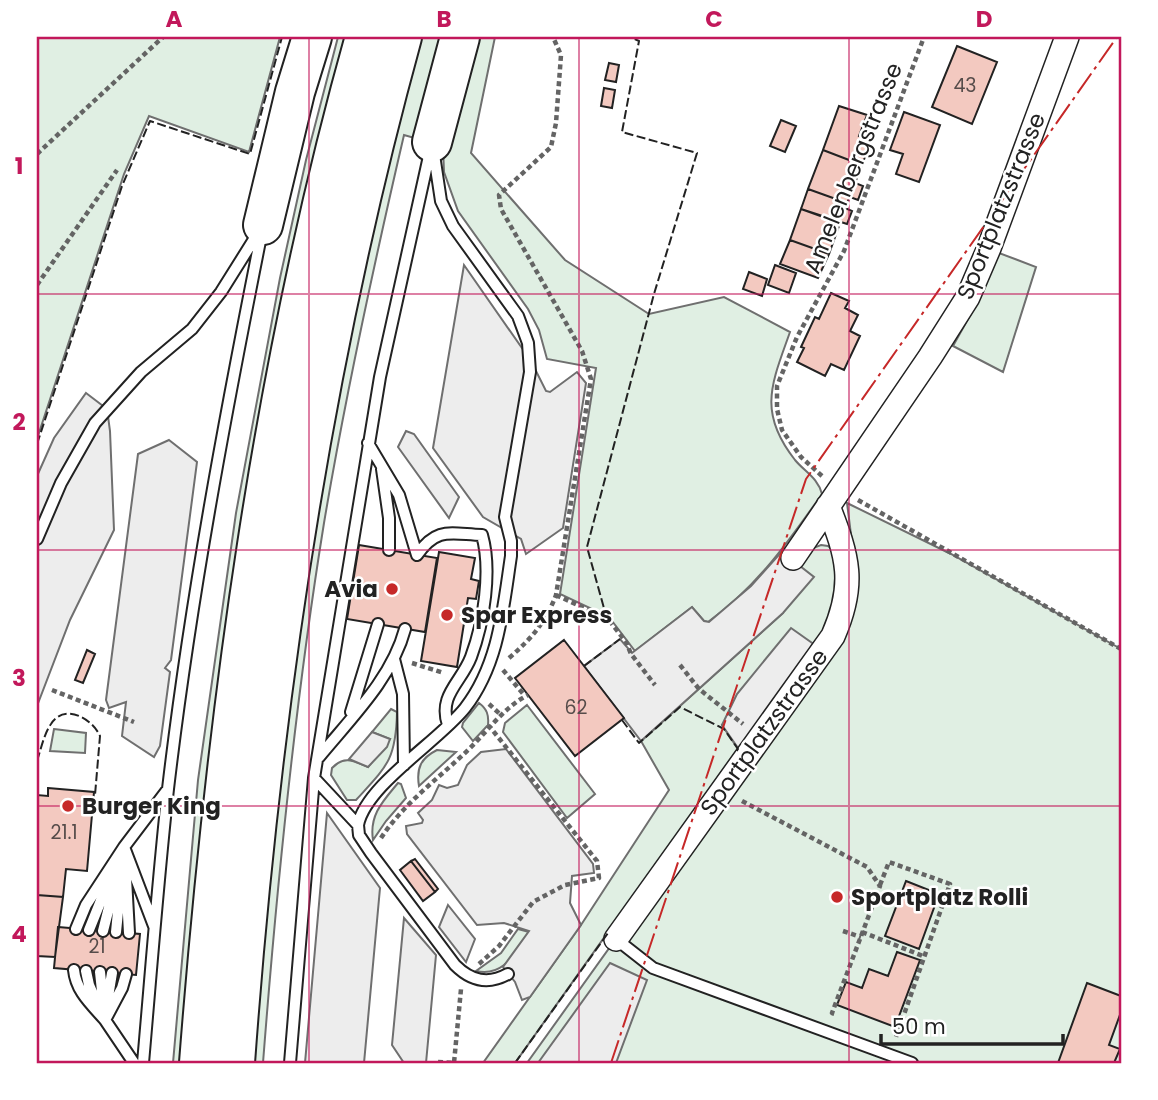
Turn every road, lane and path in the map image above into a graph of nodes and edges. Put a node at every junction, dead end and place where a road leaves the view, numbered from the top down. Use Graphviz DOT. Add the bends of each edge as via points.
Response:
graph roads {
  1 [pos="163,37"];
  2 [pos="312,37"];
  3 [pos="365,37"];
  4 [pos="402,37"];
  5 [pos="460,37"];
  6 [pos="924,37"];
  7 [pos="1067,37"];
  8 [pos="432,142"];
  9 [pos="37,154"];
  10 [pos="117,170"];
  11 [pos="263,225"];
  12 [pos="37,285"];
  13 [pos="368,443"];
  14 [pos="382,466"];
  15 [pos="833,498"];
  16 [pos="37,539"];
  17 [pos="389,550"];
  18 [pos="793,558"];
  19 [pos="556,595"];
  20 [pos="378,624"];
  21 [pos="405,629"];
  22 [pos="1121,649"];
  23 [pos="394,659"];
  24 [pos="680,665"];
  25 [pos="655,685"];
  26 [pos="52,690"];
  27 [pos="528,695"];
  28 [pos="730,713"];
  29 [pos="348,721"];
  30 [pos="134,722"];
  31 [pos="448,725"];
  32 [pos="490,727"];
  33 [pos="317,760"];
  34 [pos="404,765"];
  35 [pos="314,778"];
  36 [pos="168,789"];
  37 [pos="722,792"];
  38 [pos="358,825"];
  39 [pos="124,847"];
  40 [pos="371,853"];
  41 [pos="880,886"];
  42 [pos="76,929"];
  43 [pos="155,929"];
  44 [pos="89,930"];
  45 [pos="103,931"];
  46 [pos="843,931"];
  47 [pos="116,932"];
  48 [pos="129,933"];
  49 [pos="862,935"];
  50 [pos="616,939"];
  51 [pos="923,956"];
  52 [pos="74,970"];
  53 [pos="86,971"];
  54 [pos="100,972"];
  55 [pos="112,973"];
  56 [pos="126,974"];
  57 [pos="465,974"];
  58 [pos="508,974"];
  59 [pos="841,1016"];
  60 [pos="105,1020"];
  61 [pos="884,1032"];
  62 [pos="896,1037"];
  63 [pos="889,1055"];
  64 [pos="438,1062"];
  65 [pos="134,1063"];
  66 [pos="143,1063"];
  67 [pos="199,1063"];
  68 [pos="235,1063"];
  69 [pos="290,1063"];
  70 [pos="912,1063"];
  1 -- 9 [label="path"];
  2 -- 11 [label="highway"];
  3 -- 67 [label="highway" via="312,255 262,517 229,747"];
  4 -- 68 [label="highway" via="331,335 288,579 263,766"];
  5 -- 8 [label="highway"];
  6 -- 15 [label="path, Amelenbergstrasse" via="844,251 797,337 777,386 782,430"];
  7 -- 15 [label="street, Sportplatzstrasse" via="968,297"];
  8 -- 13 [label="lane"];
  8 -- 31 [label="lane" via="441,201 453,226 518,316 531,361 505,517 512,556 500,627 474,694"];
  10 -- 12 [label="path"];
  11 -- 16 [label="lane" via="192,329 141,372 95,423 61,483"];
  11 -- 36 [label="lane" via="201,562"];
  13 -- 14 [label="lane"];
  13 -- 33 [label="lane"];
  14 -- 17 [label="lane"];
  14 -- 31 [label="lane" via="399,495 417,555 430,538 441,534 482,535 486,550 480,626 467,666 446,699"];
  15 -- 18 [label="street, Sportplatzstrasse"];
  15 -- 22 [label="path, Amelenbergstrasse"];
  15 -- 37 [label="street, Sportplatzstrasse" via="848,578 844,611 833,636"];
  19 -- 25 [label="path" via="608,619"];
  20 -- 29 [label="lane"];
  21 -- 23 [label="lane"];
  23 -- 29 [label="lane"];
  23 -- 34 [label="lane" via="404,694"];
  24 -- 28 [label="path" via="699,689"];
  26 -- 30 [label="path"];
  27 -- 32 [label="path"];
  29 -- 33 [label="lane"];
  31 -- 34 [label="lane"];
  32 -- 40 [label="path" via="416,796"];
  32 -- 57 [label="path" via="597,861 599,878 565,885 533,902 499,946"];
  33 -- 35 [label="lane"];
  34 -- 38 [label="lane" via="362,812"];
  35 -- 38 [label="lane"];
  35 -- 69 [label="lane"];
  36 -- 39 [label="lane"];
  36 -- 43 [label="lane"];
  37 -- 41 [label="path" via="867,867"];
  37 -- 50 [label="street, Sportplatzstrasse"];
  38 -- 40 [label="lane"];
  39 -- 42 [label="lane"];
  39 -- 43 [label="lane"];
  39 -- 44 [label="lane"];
  39 -- 45 [label="lane"];
  39 -- 47 [label="lane"];
  39 -- 48 [label="lane"];
  40 -- 57 [label="lane"];
  41 -- 49 [label="path"];
  41 -- 51 [label="path" via="889,862 950,884"];
  43 -- 66 [label="lane"];
  46 -- 49 [label="path"];
  49 -- 51 [label="path"];
  49 -- 59 [label="path" via="832,1013"];
  50 -- 63 [label="lane" via="653,968"];
  51 -- 62 [label="path"];
  52 -- 60 [label="lane" via="76,985"];
  53 -- 60 [label="lane"];
  54 -- 60 [label="lane"];
  55 -- 60 [label="lane"];
  56 -- 60 [label="lane"];
  57 -- 58 [label="lane" via="489,981"];
  57 -- 64 [label="path" via="454,1063"];
  60 -- 65 [label="lane"];
  61 -- 62 [label="path"];
  62 -- 63 [label="path"];
  63 -- 70 [label="lane"];
}
